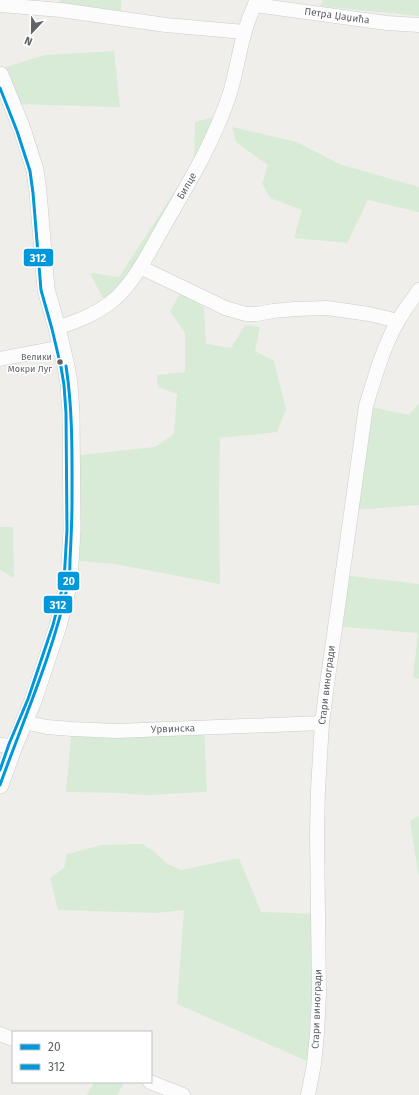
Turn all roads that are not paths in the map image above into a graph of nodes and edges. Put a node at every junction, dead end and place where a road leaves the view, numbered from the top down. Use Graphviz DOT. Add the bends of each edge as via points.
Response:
graph roads {
  1 [pos="256,2"];
  2 [pos="0,5"];
  3 [pos="419,25"];
  4 [pos="244,32"];
  5 [pos="0,75"];
  6 [pos="140,267"];
  7 [pos="419,290"];
  8 [pos="398,321"];
  9 [pos="57,328"];
  10 [pos="62,347"];
  11 [pos="0,359"];
  12 [pos="24,722"];
  13 [pos="322,723"];
  14 [pos="7,746"];
  15 [pos="0,785"];
  16 [pos="0,1034"];
  17 [pos="12,1038"];
  18 [pos="152,1083"];
  19 [pos="183,1095"];
  20 [pos="308,1095"];
  1 -- 3 [label="street, Петра Џаџића" via="387,23"];
  1 -- 4 [label="street, Билце"];
  2 -- 4 [label="street"];
  4 -- 6 [label="street, Билце" via="233,83 210,142"];
  5 -- 9 [label="street" via="35,170 46,290"];
  6 -- 8 [label="street" via="225,308 246,314 328,308"];
  6 -- 9 [label="street, Билце" via="126,288 107,306"];
  7 -- 8 [label="street, Стари виногради"];
  8 -- 13 [label="street, Стари виногради" via="387,343 366,406"];
  9 -- 10 [label="street"];
  10 -- 11 [label="street"];
  10 -- 12 [label="street" via="71,413 70,574 58,626 40,683"];
  12 -- 13 [label="street, Урвинска" via="47,727 117,731"];
  12 -- 14 [label="street"];
  13 -- 20 [label="street, Стари виногради" via="317,832 317,1034"];
  14 -- 15 [label="street"];
  16 -- 17 [label="street"];
  18 -- 19 [label="street"];
}
